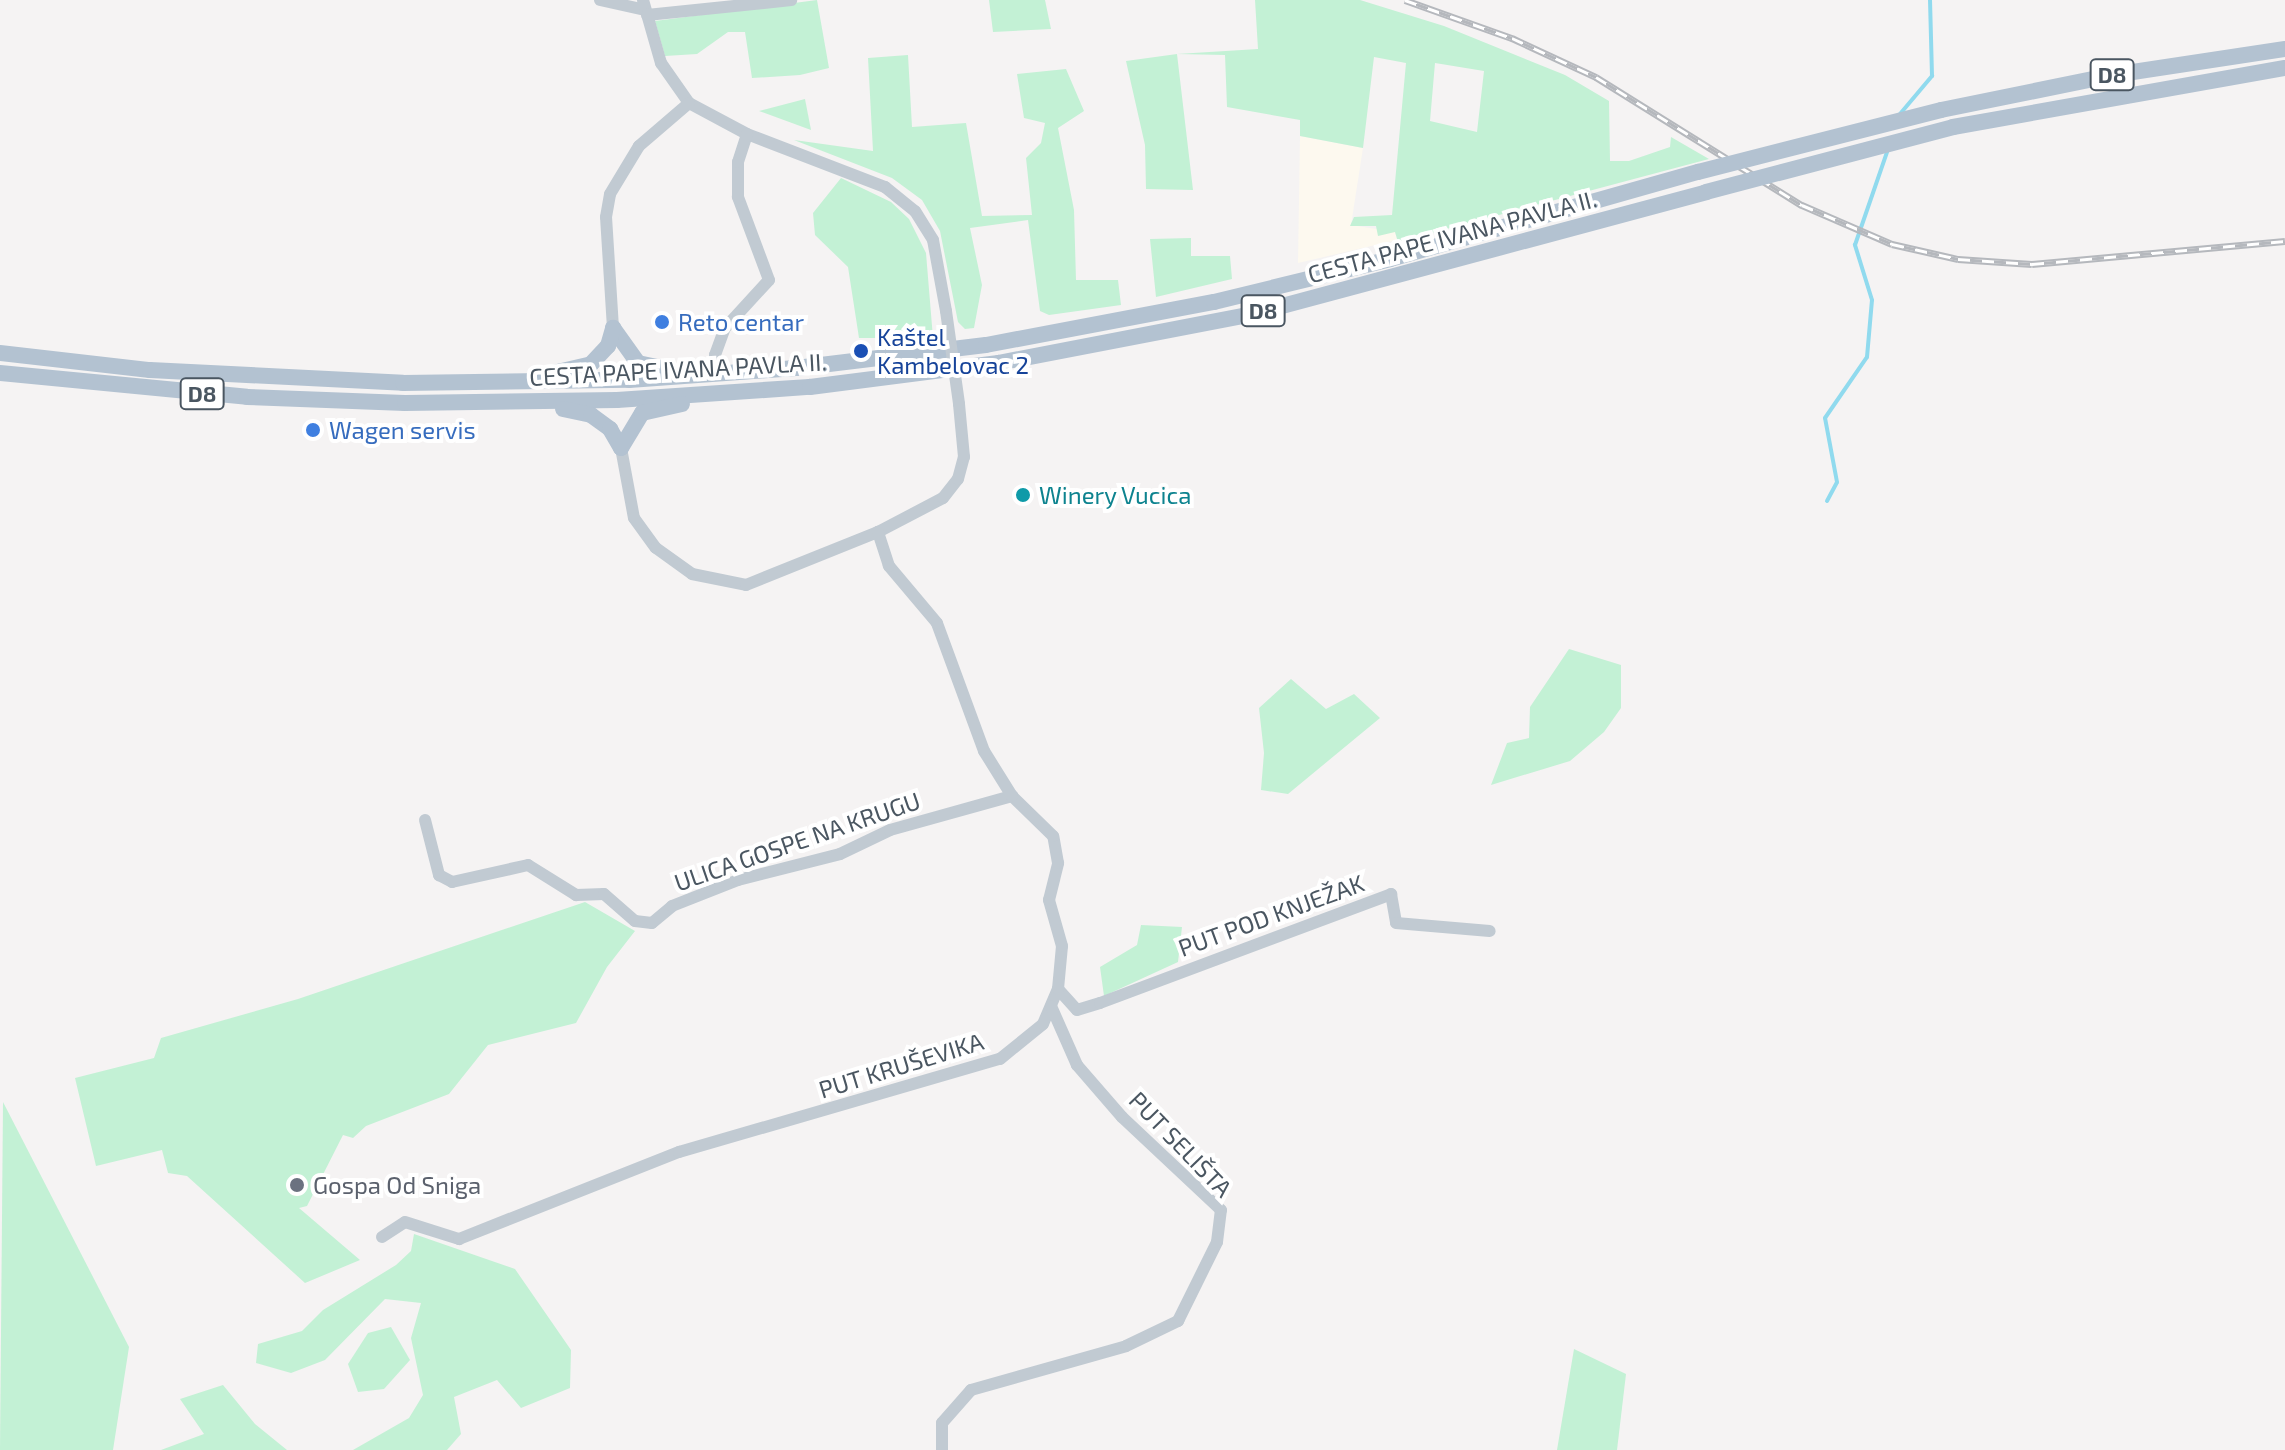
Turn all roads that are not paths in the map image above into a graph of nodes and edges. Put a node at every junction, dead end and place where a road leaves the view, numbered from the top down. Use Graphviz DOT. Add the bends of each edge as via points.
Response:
graph roads {
  1 [pos="600,0"];
  2 [pos="791,0"];
  3 [pos="645,8"];
  4 [pos="2285,49"];
  5 [pos="2285,68"];
  6 [pos="689,103"];
  7 [pos="747,134"];
  8 [pos="613,328"];
  9 [pos="0,353"];
  10 [pos="0,373"];
  11 [pos="716,374"];
  12 [pos="686,377"];
  13 [pos="531,383"];
  14 [pos="702,395"];
  15 [pos="542,402"];
  16 [pos="621,448"];
  17 [pos="878,532"];
  18 [pos="1012,796"];
  19 [pos="425,820"];
  20 [pos="1490,931"];
  21 [pos="1058,989"];
  22 [pos="1051,1006"];
  23 [pos="382,1237"];
  24 [pos="942,1450"];
  1 -- 3 [label="street"];
  2 -- 3 [label="street"];
  3 -- 6 [label="street" via="661,63"];
  4 -- 11 [label="main road, CESTA PAPE IVANA PAVLA II. / D8, bridge" via="2113,75 1941,110 1377,262 1163,313 955,349"];
  5 -- 14 [label="main road, CESTA PAPE IVANA PAVLA II. / D8, bridge" via="1953,127 1378,283 1133,339 918,374"];
  6 -- 7 [label="street"];
  6 -- 8 [label="street" via="639,146 610,194 606,217"];
  7 -- 11 [label="street" via="738,162 738,197 769,280 725,328 715,355"];
  7 -- 17 [label="street, bridge" via="861,176 903,198 933,240 964,457 958,479 943,498"];
  8 -- 12 [label="main road" via="638,363"];
  8 -- 13 [label="main road" via="608,346 591,364"];
  9 -- 13 [label="main road, CESTA PAPE IVANA PAVLA II. / D8" via="318,380"];
  10 -- 15 [label="main road, CESTA PAPE IVANA PAVLA II. / D8" via="261,398"];
  11 -- 12 [label="main road, CESTA PAPE IVANA PAVLA II. / D8"];
  12 -- 13 [label="main road, CESTA PAPE IVANA PAVLA II. / D8"];
  14 -- 15 [label="main road, CESTA PAPE IVANA PAVLA II. / D8"];
  14 -- 16 [label="main road" via="642,413"];
  15 -- 16 [label="main road" via="591,415 610,429"];
  16 -- 17 [label="street" via="634,518 656,548 692,574 746,585 767,581"];
  17 -- 18 [label="street, PUT KRUŠEVIKA" via="889,566 937,623 984,751"];
  18 -- 19 [label="street, ULICA GOSPE NA KRUGU" via="890,830 840,854 738,880 672,906 652,923 635,921 604,894 576,895 528,865 452,882 439,875"];
  18 -- 21 [label="street, PUT KRUŠEVIKA" via="1053,836 1058,863 1049,900 1062,946"];
  20 -- 21 [label="street, PUT POD KNJEŽAK" via="1396,923 1391,894 1077,1010"];
  21 -- 22 [label="street, PUT KRUŠEVIKA"];
  22 -- 23 [label="street, PUT KRUŠEVIKA" via="1043,1024 1000,1059 679,1152 459,1239 405,1222"];
  22 -- 24 [label="street, PUT SELIŠTA" via="1077,1065 1122,1117 1221,1210 1217,1242 1178,1321 1126,1346 971,1390 942,1423"];
}
